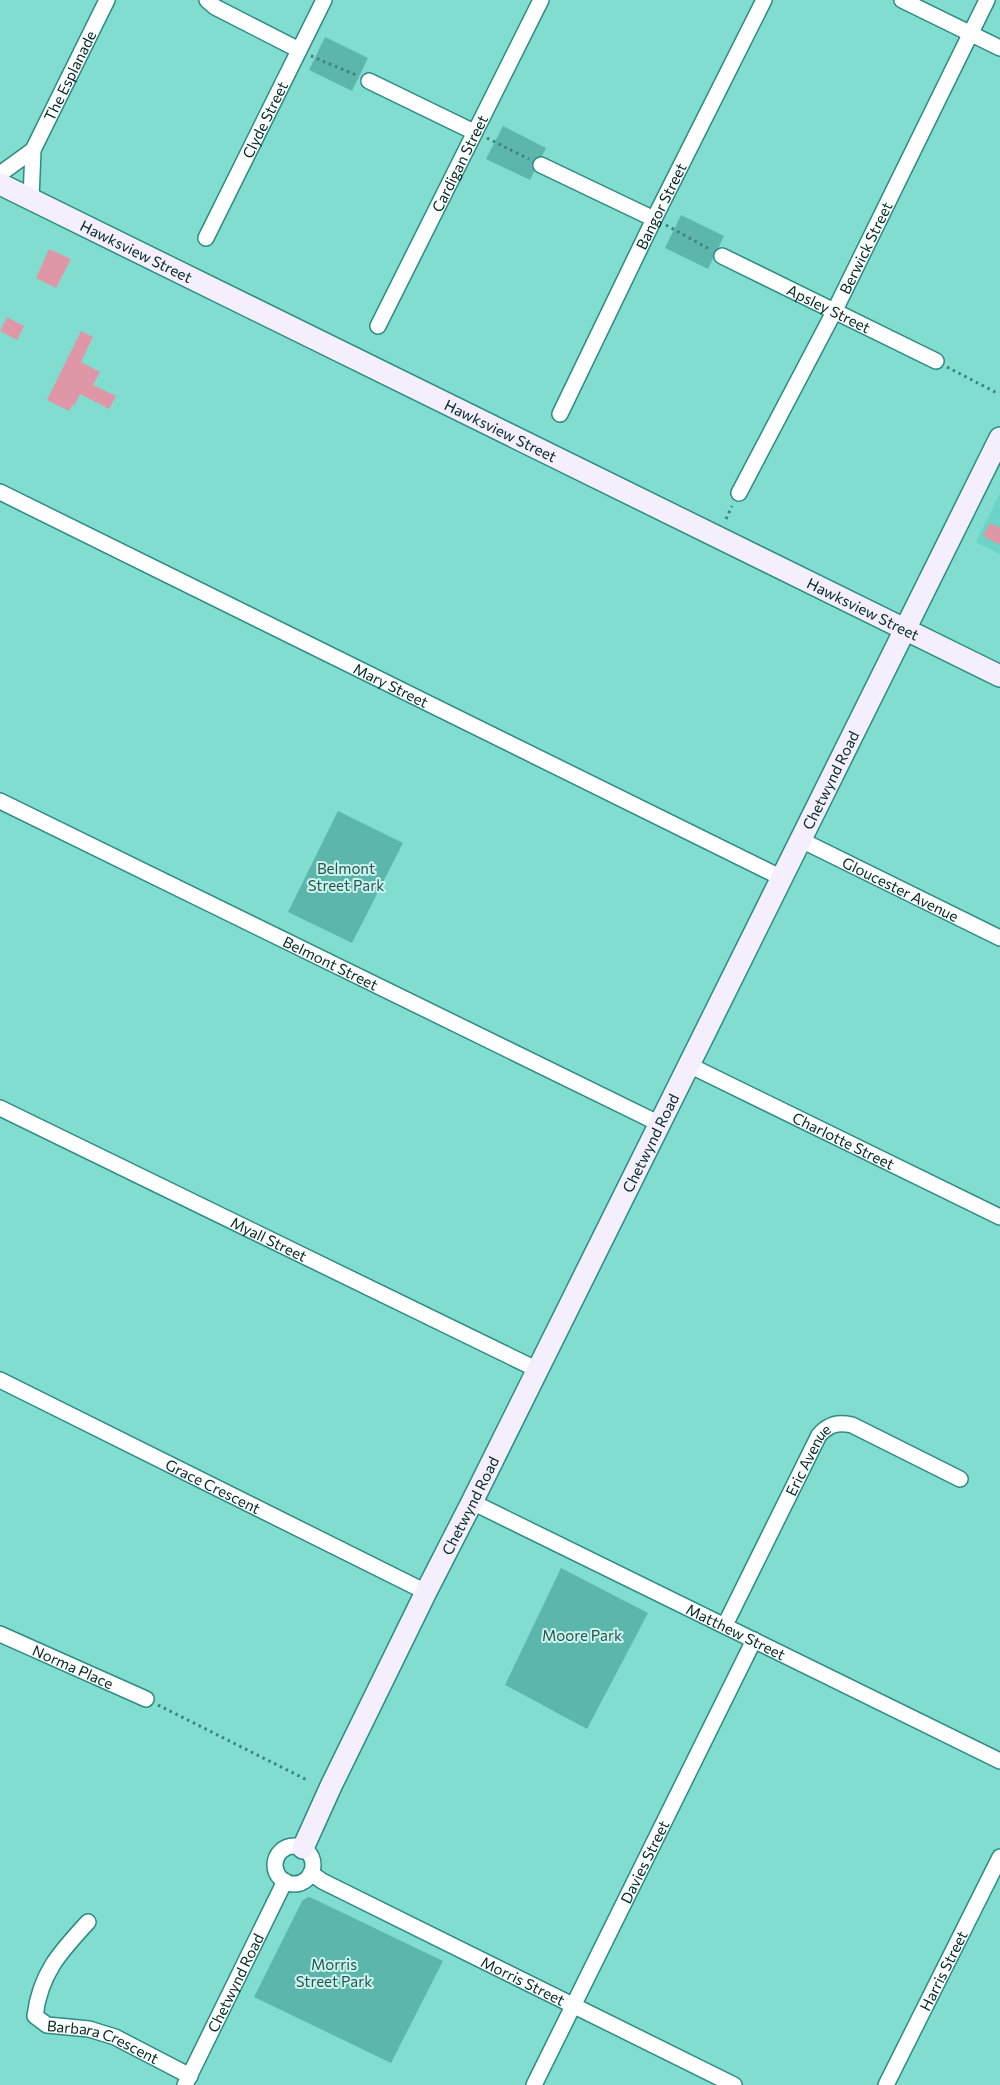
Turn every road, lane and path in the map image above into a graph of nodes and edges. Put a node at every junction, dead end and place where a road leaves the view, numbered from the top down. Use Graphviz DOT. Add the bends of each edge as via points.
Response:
graph roads {
  1 [pos="106,0"];
  2 [pos="206,0"];
  3 [pos="324,0"];
  4 [pos="541,0"];
  5 [pos="764,0"];
  6 [pos="902,0"];
  7 [pos="987,0"];
  8 [pos="970,34"];
  9 [pos="1000,48"];
  10 [pos="299,50"];
  11 [pos="368,81"];
  12 [pos="474,132"];
  13 [pos="33,150"];
  14 [pos="540,165"];
  15 [pos="0,174"];
  16 [pos="0,184"];
  17 [pos="31,199"];
  18 [pos="654,219"];
  19 [pos="206,238"];
  20 [pos="722,256"];
  21 [pos="834,312"];
  22 [pos="378,326"];
  23 [pos="936,361"];
  24 [pos="998,393"];
  25 [pos="560,414"];
  26 [pos="1000,438"];
  27 [pos="0,492"];
  28 [pos="739,493"];
  29 [pos="905,629"];
  30 [pos="1000,676"];
  31 [pos="0,801"];
  32 [pos="801,840"];
  33 [pos="782,878"];
  34 [pos="1000,938"];
  35 [pos="689,1065"];
  36 [pos="0,1108"];
  37 [pos="660,1124"];
  38 [pos="1000,1217"];
  39 [pos="538,1370"];
  40 [pos="0,1380"];
  41 [pos="960,1479"];
  42 [pos="472,1502"];
  43 [pos="426,1592"];
  44 [pos="725,1625"];
  45 [pos="0,1634"];
  46 [pos="754,1640"];
  47 [pos="146,1699"];
  48 [pos="1000,1760"];
  49 [pos="309,1781"];
  50 [pos="303,1848"];
  51 [pos="1000,1857"];
  52 [pos="311,1874"];
  53 [pos="285,1882"];
  54 [pos="88,1922"];
  55 [pos="574,2006"];
  56 [pos="188,2080"];
  57 [pos="534,2085"];
  58 [pos="734,2085"];
  59 [pos="886,2085"];
  1 -- 13 [label="street, The Esplanade"];
  2 -- 10 [label="street"];
  3 -- 10 [label="street, Clyde Street"];
  4 -- 12 [label="street, Cardigan Street"];
  5 -- 18 [label="street, Bangor Street"];
  6 -- 8 [label="street"];
  7 -- 8 [label="street, Berwick Street"];
  8 -- 9 [label="street"];
  8 -- 21 [label="street, Berwick Street"];
  10 -- 11 [label="path"];
  10 -- 19 [label="street, Clyde Street"];
  11 -- 12 [label="street"];
  12 -- 14 [label="path"];
  12 -- 22 [label="street, Cardigan Street"];
  13 -- 15 [label="street, The Esplanade"];
  13 -- 17 [label="street, The Esplanade"];
  14 -- 18 [label="street"];
  16 -- 17 [label="street, Hawksview Street"];
  17 -- 29 [label="street, Hawksview Street"];
  18 -- 20 [label="path"];
  18 -- 25 [label="street, Bangor Street"];
  20 -- 21 [label="street, Apsley Street"];
  21 -- 23 [label="street, Apsley Street"];
  21 -- 28 [label="street, Berwick Street"];
  23 -- 24 [label="path"];
  26 -- 29 [label="street, Chetwynd Road"];
  27 -- 33 [label="street, Mary Street"];
  29 -- 30 [label="street, Hawksview Street"];
  29 -- 32 [label="street, Chetwynd Road"];
  31 -- 37 [label="street, Belmont Street"];
  32 -- 33 [label="street, Chetwynd Road"];
  32 -- 34 [label="street, Gloucester Avenue"];
  33 -- 35 [label="street, Chetwynd Road"];
  35 -- 37 [label="street, Chetwynd Road"];
  35 -- 38 [label="street, Charlotte Street"];
  36 -- 39 [label="street, Myall Street"];
  37 -- 39 [label="street, Chetwynd Road"];
  39 -- 42 [label="street, Chetwynd Road"];
  40 -- 43 [label="street, Grace Crescent"];
  41 -- 44 [label="street, Eric Avenue" via="852,1426 838,1423 827,1427 819,1435"];
  42 -- 43 [label="street, Chetwynd Road"];
  42 -- 44 [label="street, Matthew Street"];
  43 -- 50 [label="street, Chetwynd Road" via="330,1786"];
  44 -- 46 [label="street, Matthew Street"];
  45 -- 47 [label="street, Norma Place"];
  46 -- 48 [label="street, Matthew Street"];
  46 -- 55 [label="street, Davies Street"];
  47 -- 49 [label="path"];
  50 -- 52 [label="street" via="312,1856"];
  50 -- 53 [label="street" via="290,1846 279,1853 275,1865"];
  51 -- 59 [label="street, Harris Street"];
  52 -- 53 [label="street" via="303,1882"];
  52 -- 55 [label="street, Morris Street"];
  53 -- 56 [label="street, Chetwynd Road"];
  54 -- 56 [label="street, Barbara Crescent" via="60,1952 47,1975 38,1995 35,2016 47,2025 89,2029 115,2036"];
  55 -- 57 [label="street, Davies Street"];
  55 -- 58 [label="street, Morris Street"];
}
